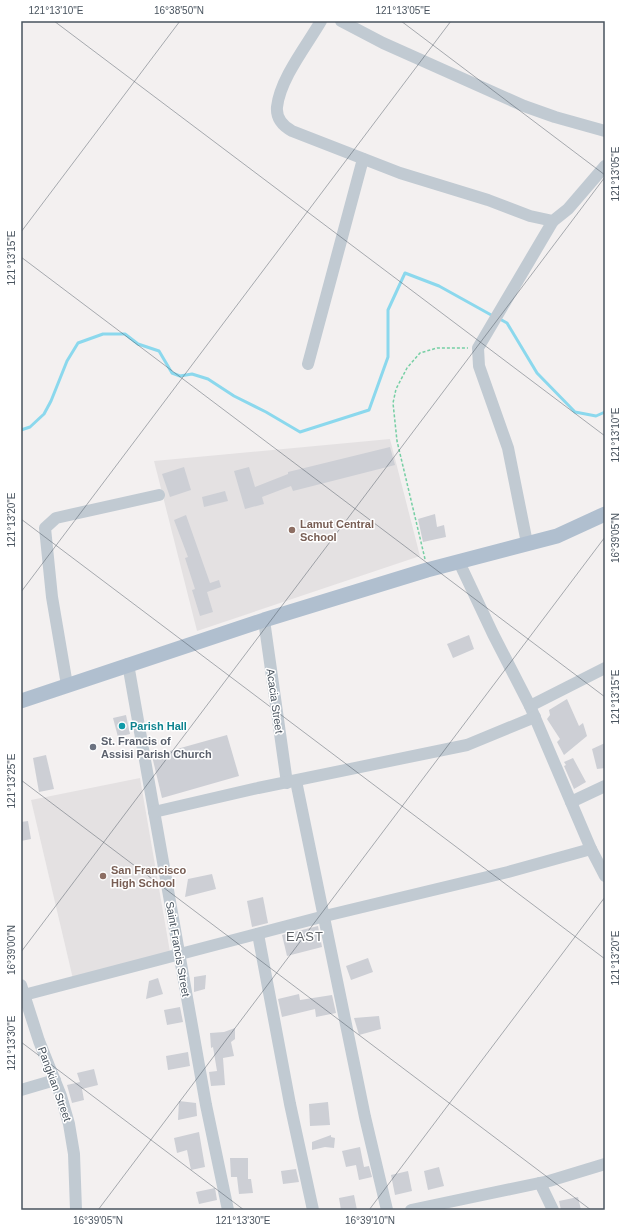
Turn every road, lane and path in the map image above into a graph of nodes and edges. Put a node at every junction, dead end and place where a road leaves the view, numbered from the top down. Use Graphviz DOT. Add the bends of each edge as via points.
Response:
graph roads {
  1 [pos="321,21"];
  2 [pos="340,21"];
  3 [pos="605,131"];
  4 [pos="363,159"];
  5 [pos="605,166"];
  6 [pos="553,222"];
  7 [pos="478,348"];
  8 [pos="308,364"];
  9 [pos="159,495"];
  10 [pos="605,514"];
  11 [pos="527,543"];
  12 [pos="459,562"];
  13 [pos="427,570"];
  14 [pos="264,620"];
  15 [pos="128,664"];
  16 [pos="605,668"];
  17 [pos="67,685"];
  18 [pos="21,701"];
  19 [pos="532,711"];
  20 [pos="292,782"];
  21 [pos="605,786"];
  22 [pos="571,802"];
  23 [pos="154,812"];
  24 [pos="591,849"];
  25 [pos="605,876"];
  26 [pos="325,916"];
  27 [pos="258,934"];
  28 [pos="179,953"];
  29 [pos="22,990"];
  30 [pos="55,1080"];
  31 [pos="21,1090"];
  32 [pos="605,1164"];
  33 [pos="540,1183"];
  34 [pos="76,1210"];
  35 [pos="228,1210"];
  36 [pos="313,1210"];
  37 [pos="387,1210"];
  38 [pos="411,1210"];
  39 [pos="553,1210"];
  1 -- 4 [label="street" via="283,88 277,107 278,115 285,127 292,132"];
  2 -- 3 [label="street" via="524,106"];
  4 -- 6 [label="street"];
  4 -- 8 [label="street"];
  5 -- 6 [label="street"];
  6 -- 7 [label="street"];
  7 -- 11 [label="street" via="479,366 508,448"];
  7 -- 13 [label="path" via="437,348 420,353 407,368 396,389 393,403 396,441"];
  9 -- 17 [label="street" via="56,518 45,528 52,597"];
  10 -- 11 [label="main road" via="556,536"];
  11 -- 12 [label="main road"];
  12 -- 13 [label="main road"];
  12 -- 19 [label="street"];
  13 -- 14 [label="main road"];
  14 -- 15 [label="main road"];
  14 -- 20 [label="street, Acacia Street"];
  15 -- 17 [label="main road"];
  15 -- 23 [label="street, Saint Francis Street"];
  16 -- 19 [label="street"];
  17 -- 18 [label="main road"];
  19 -- 20 [label="street" via="466,745"];
  19 -- 22 [label="street"];
  20 -- 23 [label="street"];
  20 -- 26 [label="street, Acacia Street"];
  21 -- 22 [label="street"];
  22 -- 24 [label="street"];
  23 -- 28 [label="street, Saint Francis Street"];
  24 -- 25 [label="street"];
  24 -- 26 [label="street" via="508,872"];
  26 -- 27 [label="street"];
  26 -- 37 [label="street, Acacia Street" via="365,1117"];
  27 -- 28 [label="street"];
  27 -- 36 [label="street"];
  28 -- 29 [label="street"];
  28 -- 35 [label="street, Saint Francis Street"];
  29 -- 30 [label="street, Pangkian Street"];
  30 -- 31 [label="street"];
  30 -- 34 [label="street, Pangkian Street" via="70,1124"];
  32 -- 33 [label="street"];
  33 -- 38 [label="street"];
  33 -- 39 [label="street"];
}
